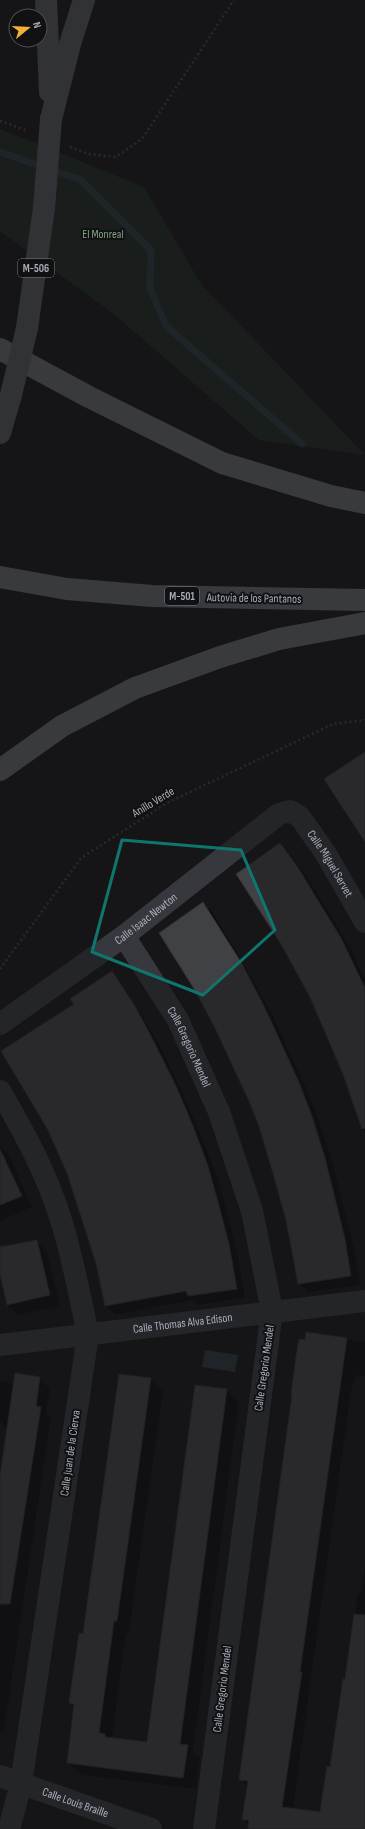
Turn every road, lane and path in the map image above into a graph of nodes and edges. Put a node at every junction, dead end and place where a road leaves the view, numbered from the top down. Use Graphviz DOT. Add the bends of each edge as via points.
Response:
graph roads {
  1 [pos="46,0"];
  2 [pos="84,0"];
  3 [pos="234,0"];
  4 [pos="51,119"];
  5 [pos="0,121"];
  6 [pos="29,132"];
  7 [pos="66,146"];
  8 [pos="0,348"];
  9 [pos="0,433"];
  10 [pos="365,503"];
  11 [pos="0,577"];
  12 [pos="365,600"];
  13 [pos="365,623"];
  14 [pos="365,720"];
  15 [pos="0,770"];
  16 [pos="290,811"];
  17 [pos="365,922"];
  18 [pos="124,936"];
  19 [pos="0,969"];
  20 [pos="0,1024"];
  21 [pos="0,1091"];
  22 [pos="365,1301"];
  23 [pos="272,1311"];
  24 [pos="88,1336"];
  25 [pos="0,1345"];
  26 [pos="0,1776"];
  27 [pos="22,1784"];
  28 [pos="9,1829"];
  29 [pos="151,1829"];
  30 [pos="204,1829"];
  1 -- 4 [label="main road, M-506"];
  2 -- 4 [label="main road"];
  3 -- 7 [label="path" via="142,139 116,157 88,154"];
  4 -- 9 [label="main road, M-506, bridge" via="44,208 27,328"];
  5 -- 6 [label="path"];
  8 -- 10 [label="highway" via="89,397 222,463 331,496"];
  11 -- 12 [label="highway, Autovía de los Pantanos / M-501" via="67,589 152,596"];
  13 -- 15 [label="highway" via="279,639 135,688 62,726"];
  14 -- 19 [label="path, Anillo Verde" via="333,724 167,803 81,858"];
  16 -- 17 [label="street, Calle Miguel Servet" via="300,817 326,854"];
  16 -- 18 [label="street, Calle Isaac Newton" via="279,814"];
  18 -- 20 [label="street, Calle Isaac Newton"];
  18 -- 23 [label="street, Calle Gregorio Mendel" via="178,1020 219,1112 252,1211"];
  21 -- 24 [label="street, Calle Juan de la Cierva" via="41,1165 61,1220"];
  22 -- 23 [label="street, Calle Thomas Alva Edison"];
  23 -- 24 [label="street, Calle Thomas Alva Edison"];
  23 -- 30 [label="street, Calle Gregorio Mendel"];
  24 -- 25 [label="street, Calle Thomas Alva Edison"];
  24 -- 27 [label="street, Calle Juan de la Cierva"];
  26 -- 27 [label="street, Calle Louis Braille"];
  27 -- 28 [label="street, Calle Juan de la Cierva"];
  27 -- 29 [label="street, Calle Louis Braille"];
}
